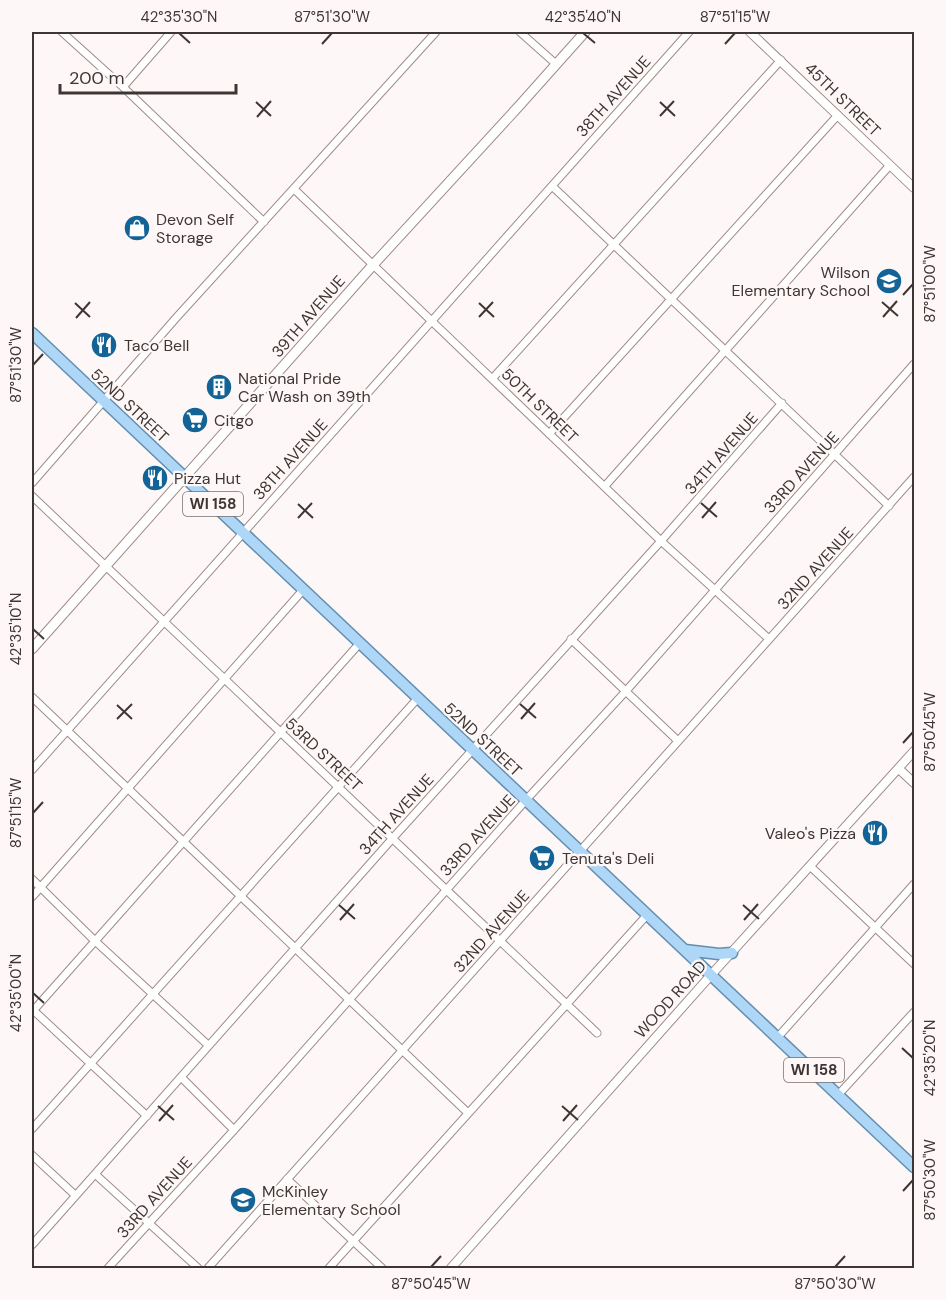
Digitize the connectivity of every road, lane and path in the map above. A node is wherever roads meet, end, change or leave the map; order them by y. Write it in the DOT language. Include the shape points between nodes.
graph roads {
  1 [pos="65,32"];
  2 [pos="171,32"];
  3 [pos="436,32"];
  4 [pos="520,32"];
  5 [pos="585,32"];
  6 [pos="689,32"];
  7 [pos="750,32"];
  8 [pos="781,60"];
  9 [pos="556,64"];
  10 [pos="123,87"];
  11 [pos="838,115"];
  12 [pos="890,165"];
  13 [pos="552,186"];
  14 [pos="915,188"];
  15 [pos="294,189"];
  16 [pos="264,222"];
  17 [pos="614,245"];
  18 [pos="373,265"];
  19 [pos="672,298"];
  20 [pos="431,321"];
  21 [pos="32,333"];
  22 [pos="726,350"];
  23 [pos="915,364"];
  24 [pos="492,380"];
  25 [pos="103,401"];
  26 [pos="783,403"];
  27 [pos="549,434"];
  28 [pos="835,455"];
  29 [pos="915,477"];
  30 [pos="186,478"];
  31 [pos="32,483"];
  32 [pos="605,486"];
  33 [pos="32,496"];
  34 [pos="889,506"];
  35 [pos="243,532"];
  36 [pos="661,541"];
  37 [pos="106,566"];
  38 [pos="303,590"];
  39 [pos="715,590"];
  40 [pos="164,621"];
  41 [pos="571,639"];
  42 [pos="769,639"];
  43 [pos="359,644"];
  44 [pos="32,649"];
  45 [pos="224,679"];
  46 [pos="626,691"];
  47 [pos="32,698"];
  48 [pos="418,698"];
  49 [pos="66,730"];
  50 [pos="281,732"];
  51 [pos="678,741"];
  52 [pos="473,750"];
  53 [pos="915,751"];
  54 [pos="899,769"];
  55 [pos="32,770"];
  56 [pos="915,783"];
  57 [pos="338,785"];
  58 [pos="127,789"];
  59 [pos="526,800"];
  60 [pos="392,839"];
  61 [pos="184,842"];
  62 [pos="580,851"];
  63 [pos="810,867"];
  64 [pos="32,879"];
  65 [pos="915,884"];
  66 [pos="40,887"];
  67 [pos="447,890"];
  68 [pos="240,895"];
  69 [pos="32,897"];
  70 [pos="647,915"];
  71 [pos="876,928"];
  72 [pos="94,940"];
  73 [pos="501,941"];
  74 [pos="296,948"];
  75 [pos="685,950"];
  76 [pos="732,953"];
  77 [pos="915,964"];
  78 [pos="711,975"];
  79 [pos="152,994"];
  80 [pos="349,999"];
  81 [pos="567,1004"];
  82 [pos="32,1011"];
  83 [pos="915,1012"];
  84 [pos="597,1033"];
  85 [pos="778,1037"];
  86 [pos="208,1045"];
  87 [pos="403,1050"];
  88 [pos="90,1063"];
  89 [pos="181,1077"];
  90 [pos="839,1094"];
  91 [pos="468,1113"];
  92 [pos="147,1116"];
  93 [pos="32,1129"];
  94 [pos="234,1130"];
  95 [pos="32,1155"];
  96 [pos="915,1167"];
  97 [pos="95,1174"];
  98 [pos="287,1179"];
  99 [pos="75,1195"];
  100 [pos="149,1223"];
  101 [pos="354,1241"];
  102 [pos="32,1245"];
  103 [pos="108,1269"];
  104 [pos="198,1269"];
  105 [pos="208,1269"];
  106 [pos="329,1269"];
  107 [pos="382,1269"];
  108 [pos="451,1269"];
  1 -- 10 [label="street"];
  2 -- 10 [label="street"];
  3 -- 15 [label="street"];
  4 -- 9 [label="street"];
  5 -- 9 [label="main road, 39TH AVENUE"];
  6 -- 13 [label="street, 38TH AVENUE"];
  7 -- 8 [label="street, 45TH STREET"];
  8 -- 11 [label="street, 45TH STREET"];
  8 -- 17 [label="street"];
  9 -- 18 [label="main road, 39TH AVENUE"];
  10 -- 16 [label="street"];
  11 -- 12 [label="street, 45TH STREET"];
  11 -- 19 [label="street"];
  12 -- 14 [label="street, 45TH STREET"];
  12 -- 22 [label="street"];
  13 -- 17 [label="street"];
  13 -- 20 [label="street, 38TH AVENUE"];
  15 -- 16 [label="street"];
  15 -- 18 [label="street, 50TH STREET"];
  16 -- 25 [label="street"];
  17 -- 19 [label="street"];
  17 -- 24 [label="street"];
  18 -- 20 [label="street, 50TH STREET"];
  18 -- 30 [label="main road, 39TH AVENUE"];
  19 -- 22 [label="street"];
  19 -- 27 [label="street"];
  20 -- 24 [label="street, 50TH STREET"];
  20 -- 35 [label="street, 38TH AVENUE"];
  21 -- 25 [label="main road, 52ND STREET / WI 158"];
  22 -- 26 [label="street"];
  22 -- 32 [label="street"];
  23 -- 28 [label="street, 33RD AVENUE"];
  24 -- 27 [label="street, 50TH STREET"];
  25 -- 30 [label="main road, 52ND STREET / WI 158"];
  25 -- 31 [label="street"];
  26 -- 28 [label="street"];
  26 -- 36 [label="street, 34TH AVENUE"];
  27 -- 32 [label="street, 50TH STREET"];
  28 -- 34 [label="street"];
  28 -- 39 [label="street, 33RD AVENUE"];
  29 -- 34 [label="street, 32ND AVENUE"];
  30 -- 35 [label="main road, 52ND STREET / WI 158"];
  30 -- 37 [label="main road, 39TH AVENUE"];
  32 -- 36 [label="street, 50TH STREET"];
  33 -- 37 [label="street, 53RD STREET"];
  34 -- 42 [label="street, 32ND AVENUE"];
  35 -- 38 [label="main road, 52ND STREET / WI 158"];
  35 -- 40 [label="street, 38TH AVENUE"];
  36 -- 39 [label="street, 50TH STREET"];
  36 -- 41 [label="street, 34TH AVENUE"];
  37 -- 40 [label="street, 53RD STREET"];
  37 -- 44 [label="main road, 39TH AVENUE"];
  38 -- 43 [label="main road, 52ND STREET / WI 158"];
  38 -- 45 [label="street"];
  39 -- 42 [label="street, 50TH STREET"];
  39 -- 46 [label="street, 33RD AVENUE"];
  40 -- 45 [label="street, 53RD STREET"];
  40 -- 49 [label="street, 38TH AVENUE"];
  41 -- 46 [label="street"];
  41 -- 52 [label="street, 34TH AVENUE"];
  42 -- 51 [label="street, 32ND AVENUE"];
  43 -- 48 [label="main road, 52ND STREET / WI 158"];
  43 -- 50 [label="street"];
  45 -- 50 [label="street, 53RD STREET"];
  45 -- 58 [label="street"];
  46 -- 51 [label="street"];
  46 -- 59 [label="street, 33RD AVENUE"];
  47 -- 49 [label="street"];
  48 -- 52 [label="main road, 52ND STREET / WI 158"];
  48 -- 57 [label="street"];
  49 -- 55 [label="street, 38TH AVENUE"];
  49 -- 58 [label="street"];
  50 -- 57 [label="street, 53RD STREET"];
  50 -- 61 [label="street"];
  51 -- 62 [label="street, 32ND AVENUE"];
  52 -- 59 [label="main road, 52ND STREET / WI 158"];
  52 -- 60 [label="street, 34TH AVENUE"];
  53 -- 54 [label="street, WOOD ROAD"];
  54 -- 56 [label="street"];
  54 -- 63 [label="street, WOOD ROAD"];
  57 -- 60 [label="street, 53RD STREET"];
  57 -- 68 [label="street"];
  58 -- 61 [label="street"];
  58 -- 66 [label="street"];
  59 -- 62 [label="main road, 52ND STREET / WI 158"];
  59 -- 67 [label="street, 33RD AVENUE"];
  60 -- 67 [label="street, 53RD STREET"];
  60 -- 74 [label="street, 34TH AVENUE"];
  61 -- 68 [label="street"];
  61 -- 72 [label="street"];
  62 -- 70 [label="main road, 52ND STREET / WI 158"];
  62 -- 73 [label="street, 32ND AVENUE"];
  63 -- 71 [label="street"];
  63 -- 76 [label="street, WOOD ROAD"];
  64 -- 66 [label="street"];
  65 -- 71 [label="street"];
  66 -- 69 [label="street"];
  66 -- 72 [label="street"];
  67 -- 73 [label="street, 53RD STREET"];
  67 -- 80 [label="street, 33RD AVENUE"];
  68 -- 74 [label="street"];
  68 -- 79 [label="street"];
  70 -- 75 [label="main road, 52ND STREET / WI 158"];
  70 -- 81 [label="street"];
  71 -- 77 [label="street"];
  71 -- 85 [label="street"];
  72 -- 79 [label="street"];
  72 -- 82 [label="street"];
  73 -- 81 [label="street, 53RD STREET"];
  73 -- 87 [label="street, 32ND AVENUE"];
  74 -- 80 [label="street"];
  74 -- 86 [label="street, 34TH AVENUE"];
  75 -- 76 [label="main road"];
  75 -- 78 [label="main road, 52ND STREET / WI 158"];
  76 -- 78 [label="street, WOOD ROAD"];
  78 -- 85 [label="main road, 52ND STREET / WI 158"];
  78 -- 108 [label="street, WOOD ROAD"];
  79 -- 86 [label="street"];
  79 -- 88 [label="street"];
  80 -- 87 [label="street"];
  80 -- 94 [label="street, 33RD AVENUE"];
  81 -- 84 [label="street, 53RD STREET"];
  81 -- 91 [label="street"];
  82 -- 88 [label="street"];
  83 -- 90 [label="street"];
  85 -- 90 [label="main road, 52ND STREET / WI 158"];
  86 -- 89 [label="street, 34TH AVENUE"];
  87 -- 91 [label="street"];
  87 -- 98 [label="street, 32ND AVENUE"];
  88 -- 92 [label="street"];
  88 -- 93 [label="street"];
  89 -- 92 [label="street, 34TH AVENUE"];
  89 -- 94 [label="street"];
  90 -- 96 [label="main road, 52ND STREET / WI 158"];
  91 -- 101 [label="street"];
  92 -- 97 [label="street, 34TH AVENUE"];
  94 -- 100 [label="street, 33RD AVENUE"];
  95 -- 99 [label="street"];
  97 -- 99 [label="street, 34TH AVENUE"];
  97 -- 100 [label="street"];
  98 -- 101 [label="street"];
  98 -- 105 [label="street, 32ND AVENUE"];
  99 -- 102 [label="street, 34TH AVENUE"];
  100 -- 103 [label="street, 33RD AVENUE"];
  100 -- 104 [label="street"];
  101 -- 106 [label="street"];
  101 -- 107 [label="street"];
}
